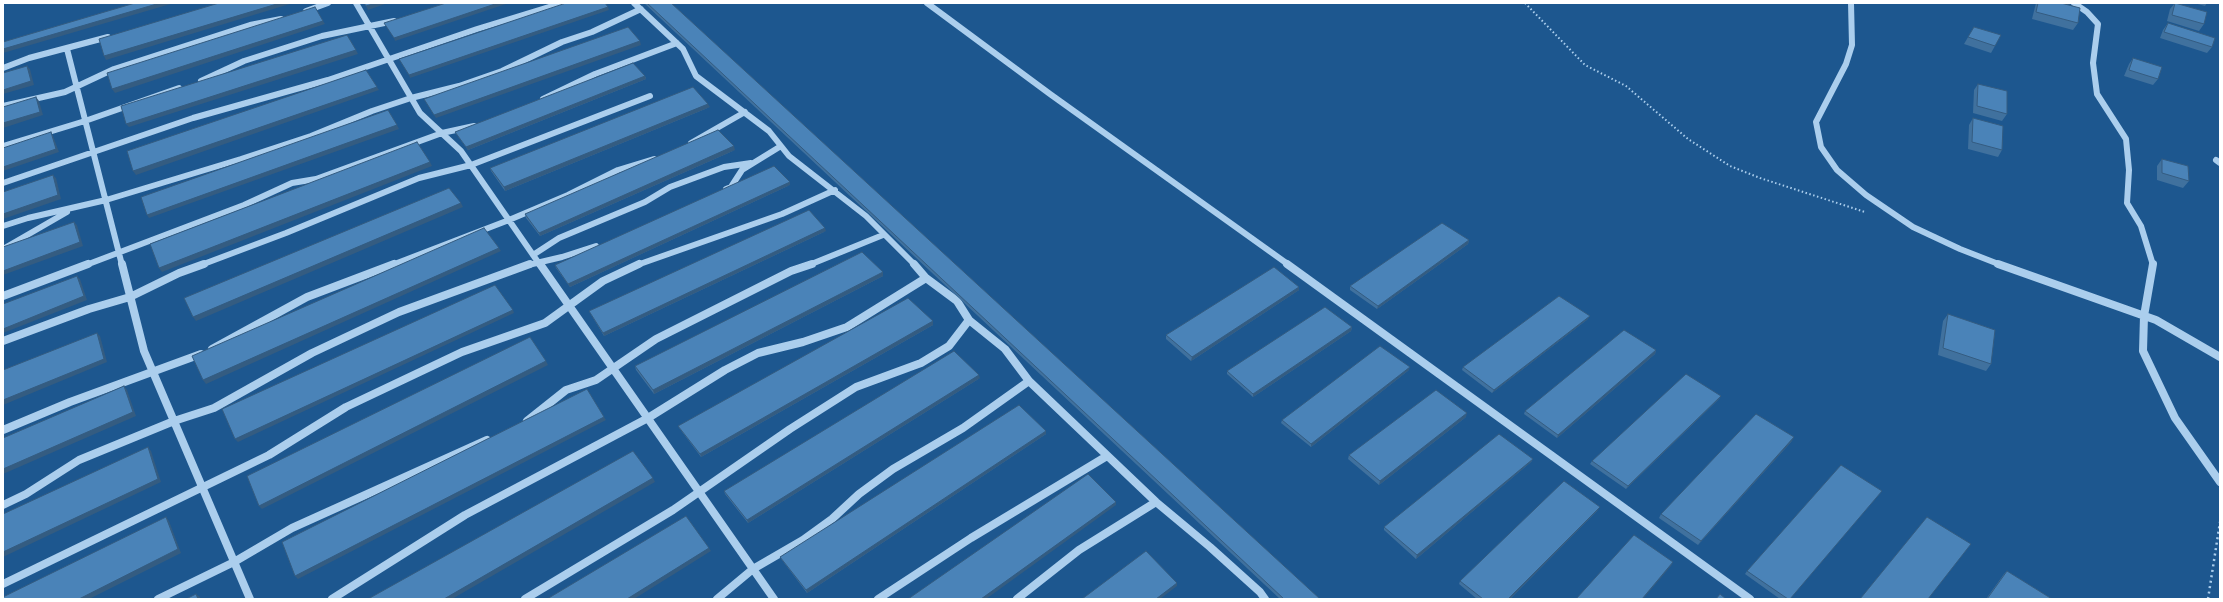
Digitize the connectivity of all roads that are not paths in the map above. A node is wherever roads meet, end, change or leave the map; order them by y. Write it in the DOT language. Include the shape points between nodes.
graph roads {
  1 [pos="328,3"];
  2 [pos="356,3"];
  3 [pos="562,3"];
  4 [pos="634,3"];
  5 [pos="927,3"];
  6 [pos="1851,3"];
  7 [pos="2074,3"];
  8 [pos="641,9"];
  9 [pos="297,14"];
  10 [pos="290,16"];
  11 [pos="403,19"];
  12 [pos="370,26"];
  13 [pos="112,36"];
  14 [pos="677,43"];
  15 [pos="67,49"];
  16 [pos="388,58"];
  17 [pos="3,68"];
  18 [pos="194,84"];
  19 [pos="77,86"];
  20 [pos="188,86"];
  21 [pos="650,96"];
  22 [pos="411,98"];
  23 [pos="533,104"];
  24 [pos="3,106"];
  25 [pos="746,112"];
  26 [pos="86,121"];
  27 [pos="481,124"];
  28 [pos="442,133"];
  29 [pos="3,146"];
  30 [pos="684,146"];
  31 [pos="782,146"];
  32 [pos="94,152"];
  33 [pos="664,155"];
  34 [pos="756,162"];
  35 [pos="471,165"];
  36 [pos="3,183"];
  37 [pos="835,190"];
  38 [pos="717,193"];
  39 [pos="106,200"];
  40 [pos="72,208"];
  41 [pos="509,220"];
  42 [pos="3,226"];
  43 [pos="883,235"];
  44 [pos="606,243"];
  45 [pos="3,249"];
  46 [pos="119,253"];
  47 [pos="536,258"];
  48 [pos="926,278"];
  49 [pos="3,296"];
  50 [pos="130,297"];
  51 [pos="569,306"];
  52 [pos="2144,316"];
  53 [pos="969,320"];
  54 [pos="3,341"];
  55 [pos="2220,357"];
  56 [pos="613,369"];
  57 [pos="153,372"];
  58 [pos="1029,381"];
  59 [pos="648,418"];
  60 [pos="174,421"];
  61 [pos="522,425"];
  62 [pos="3,430"];
  63 [pos="494,437"];
  64 [pos="1107,456"];
  65 [pos="2220,482"];
  66 [pos="202,487"];
  67 [pos="699,491"];
  68 [pos="1156,502"];
  69 [pos="3,505"];
  70 [pos="234,562"];
  71 [pos="753,569"];
  72 [pos="3,584"];
  73 [pos="158,599"];
  74 [pos="250,599"];
  75 [pos="332,599"];
  76 [pos="525,599"];
  77 [pos="717,599"];
  78 [pos="774,599"];
  79 [pos="878,599"];
  80 [pos="1017,599"];
  81 [pos="1265,599"];
  82 [pos="1750,599"];
  1 -- 9 [label="lane"];
  2 -- 12 [label="lane"];
  3 -- 16 [label="lane"];
  4 -- 8 [label="lane"];
  5 -- 82 [label="lane"];
  6 -- 52 [label="lane" via="1852,45 1846,64 1816,122 1821,147 1837,170 1866,195 1913,227 1960,249"];
  7 -- 52 [label="lane" via="2098,24 2093,63 2097,94 2126,139 2129,170 2127,203 2141,226 2153,264"];
  8 -- 14 [label="lane"];
  8 -- 22 [label="lane" via="592,32 562,42 502,71 459,86"];
  10 -- 19 [label="lane" via="120,67"];
  11 -- 12 [label="lane"];
  12 -- 16 [label="lane"];
  12 -- 18 [label="lane" via="322,36 244,61"];
  13 -- 15 [label="lane"];
  14 -- 23 [label="lane" via="595,74"];
  14 -- 25 [label="lane" via="683,49 696,76"];
  15 -- 17 [label="lane" via="29,58"];
  15 -- 19 [label="lane"];
  16 -- 22 [label="lane"];
  16 -- 32 [label="lane" via="328,80 193,118"];
  19 -- 24 [label="lane" via="65,92"];
  19 -- 26 [label="lane"];
  20 -- 26 [label="lane"];
  21 -- 35 [label="lane"];
  22 -- 28 [label="lane" via="420,113"];
  22 -- 39 [label="lane" via="311,136"];
  25 -- 30 [label="lane"];
  25 -- 31 [label="lane"];
  26 -- 29 [label="lane"];
  26 -- 32 [label="lane"];
  27 -- 28 [label="lane"];
  28 -- 35 [label="lane"];
  28 -- 46 [label="lane" via="316,179 292,183 244,205"];
  31 -- 34 [label="lane"];
  31 -- 37 [label="lane" via="789,156"];
  32 -- 36 [label="lane"];
  32 -- 39 [label="lane"];
  33 -- 41 [label="lane" via="618,170"];
  34 -- 38 [label="lane" via="742,170 731,187"];
  34 -- 47 [label="lane" via="724,167 670,187 645,202 559,238"];
  35 -- 41 [label="lane"];
  35 -- 50 [label="lane" via="419,178 286,233 179,273"];
  37 -- 43 [label="lane" via="866,216"];
  37 -- 51 [label="lane" via="782,214 647,260 604,281"];
  39 -- 40 [label="lane"];
  39 -- 46 [label="lane"];
  40 -- 42 [label="lane"];
  40 -- 45 [label="lane"];
  41 -- 47 [label="lane"];
  41 -- 57 [label="lane" via="307,297 204,353"];
  43 -- 48 [label="lane" via="905,252"];
  43 -- 56 [label="lane" via="791,271 719,306 656,339"];
  44 -- 47 [label="lane" via="562,257"];
  46 -- 49 [label="lane"];
  46 -- 50 [label="lane"];
  47 -- 51 [label="lane"];
  47 -- 60 [label="lane" via="399,312 312,353 214,408"];
  48 -- 53 [label="lane" via="956,301"];
  48 -- 59 [label="lane" via="847,327 803,342 758,353 724,370"];
  50 -- 54 [label="lane" via="89,309"];
  50 -- 57 [label="lane" via="144,351"];
  51 -- 56 [label="lane"];
  51 -- 66 [label="lane" via="545,323 462,352 346,407 269,455"];
  52 -- 55 [label="lane" via="2156,320"];
  52 -- 65 [label="lane" via="2143,351 2175,418"];
  53 -- 58 [label="lane" via="1005,349"];
  53 -- 67 [label="lane" via="949,346 921,363 856,387"];
  56 -- 59 [label="lane"];
  56 -- 61 [label="lane" via="596,380 566,390"];
  57 -- 60 [label="lane"];
  57 -- 62 [label="lane"];
  58 -- 64 [label="lane"];
  58 -- 71 [label="lane" via="963,428 893,469 803,540"];
  59 -- 67 [label="lane"];
  59 -- 75 [label="lane" via="465,515"];
  60 -- 66 [label="lane"];
  60 -- 69 [label="lane" via="79,460 26,494"];
  63 -- 70 [label="lane" via="292,528"];
  64 -- 68 [label="lane"];
  64 -- 79 [label="lane" via="971,538"];
  66 -- 70 [label="lane"];
  66 -- 72 [label="lane"];
  67 -- 71 [label="lane"];
  67 -- 76 [label="lane" via="673,510"];
  68 -- 80 [label="lane" via="1078,550"];
  68 -- 81 [label="lane" via="1210,547"];
  70 -- 73 [label="lane"];
  70 -- 74 [label="lane"];
  71 -- 77 [label="lane"];
  71 -- 78 [label="lane"];
}
